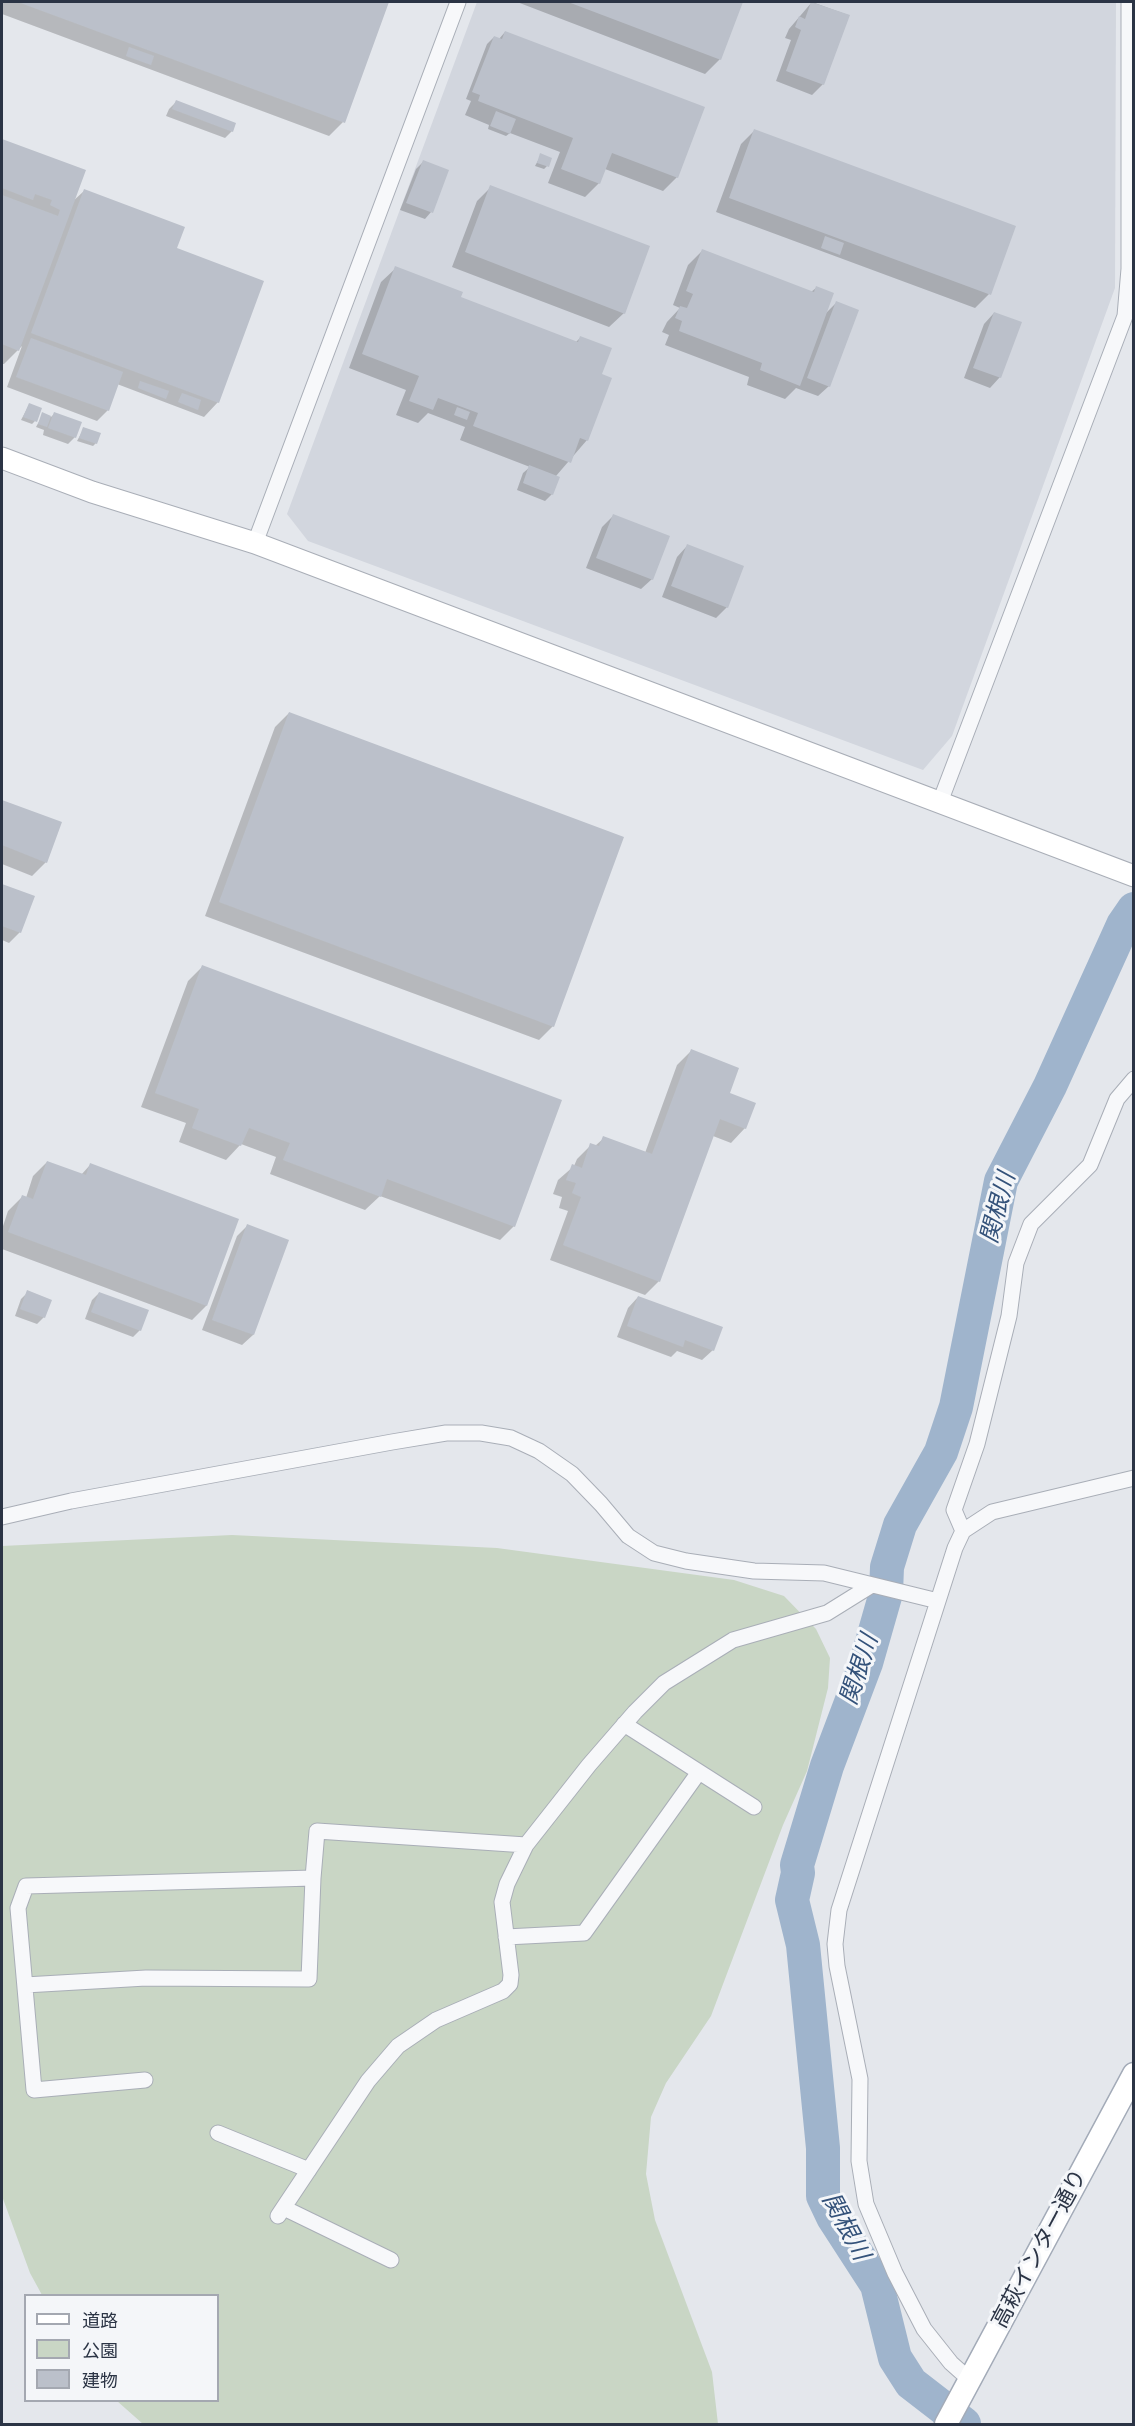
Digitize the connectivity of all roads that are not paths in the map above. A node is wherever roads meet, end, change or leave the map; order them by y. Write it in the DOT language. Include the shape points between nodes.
graph roads {
  1 [pos="458,2"];
  2 [pos="1128,2"];
  3 [pos="2,458"];
  4 [pos="255,543"];
  5 [pos="940,801"];
  6 [pos="1127,874"];
  7 [pos="1134,1079"];
  8 [pos="1134,1478"];
  9 [pos="2,1517"];
  10 [pos="963,1531"];
  11 [pos="873,1585"];
  12 [pos="938,1601"];
  13 [pos="624,1724"];
  14 [pos="699,1772"];
  15 [pos="753,1807"];
  16 [pos="526,1845"];
  17 [pos="313,1878"];
  18 [pos="506,1937"];
  19 [pos="25,1985"];
  20 [pos="1133,2076"];
  21 [pos="145,2080"];
  22 [pos="218,2133"];
  23 [pos="309,2170"];
  24 [pos="391,2260"];
  25 [pos="970,2380"];
  26 [pos="946,2424"];
  1 -- 4 [label="street"];
  2 -- 5 [label="street" via="1129,269 1125,316"];
  3 -- 4 [label="street" via="92,492"];
  4 -- 5 [label="street"];
  5 -- 6 [label="street"];
  7 -- 10 [label="street" via="1117,1099 1090,1165 1030,1224 1016,1263 1009,1316 977,1444 954,1510"];
  8 -- 10 [label="street" via="992,1512"];
  9 -- 11 [label="street" via="392,1442 446,1433 481,1433 511,1438 572,1474 628,1536 654,1553 754,1571 824,1573"];
  10 -- 12 [label="street"];
  11 -- 12 [label="street"];
  11 -- 13 [label="street" via="826,1613 733,1640 664,1683"];
  12 -- 25 [label="street" via="839,1910 835,1944 860,2079 860,2161 866,2204 924,2329"];
  13 -- 14 [label="street"];
  13 -- 16 [label="street"];
  14 -- 15 [label="street"];
  14 -- 18 [label="street" via="584,1933"];
  16 -- 17 [label="street" via="317,1831"];
  16 -- 18 [label="street" via="501,1902"];
  17 -- 19 [label="street" via="309,1979 146,1978"];
  17 -- 19 [label="street" via="26,1886 18,1908"];
  18 -- 23 [label="street" via="510,1984 503,1991 436,2020 398,2046 368,2081"];
  19 -- 21 [label="street" via="34,2090"];
  20 -- 25 [label="main road, 高萩インター通り"];
  22 -- 23 [label="street"];
  23 -- 24 [label="street" via="281,2212"];
  25 -- 26 [label="main road, 高萩インター通り"];
}
